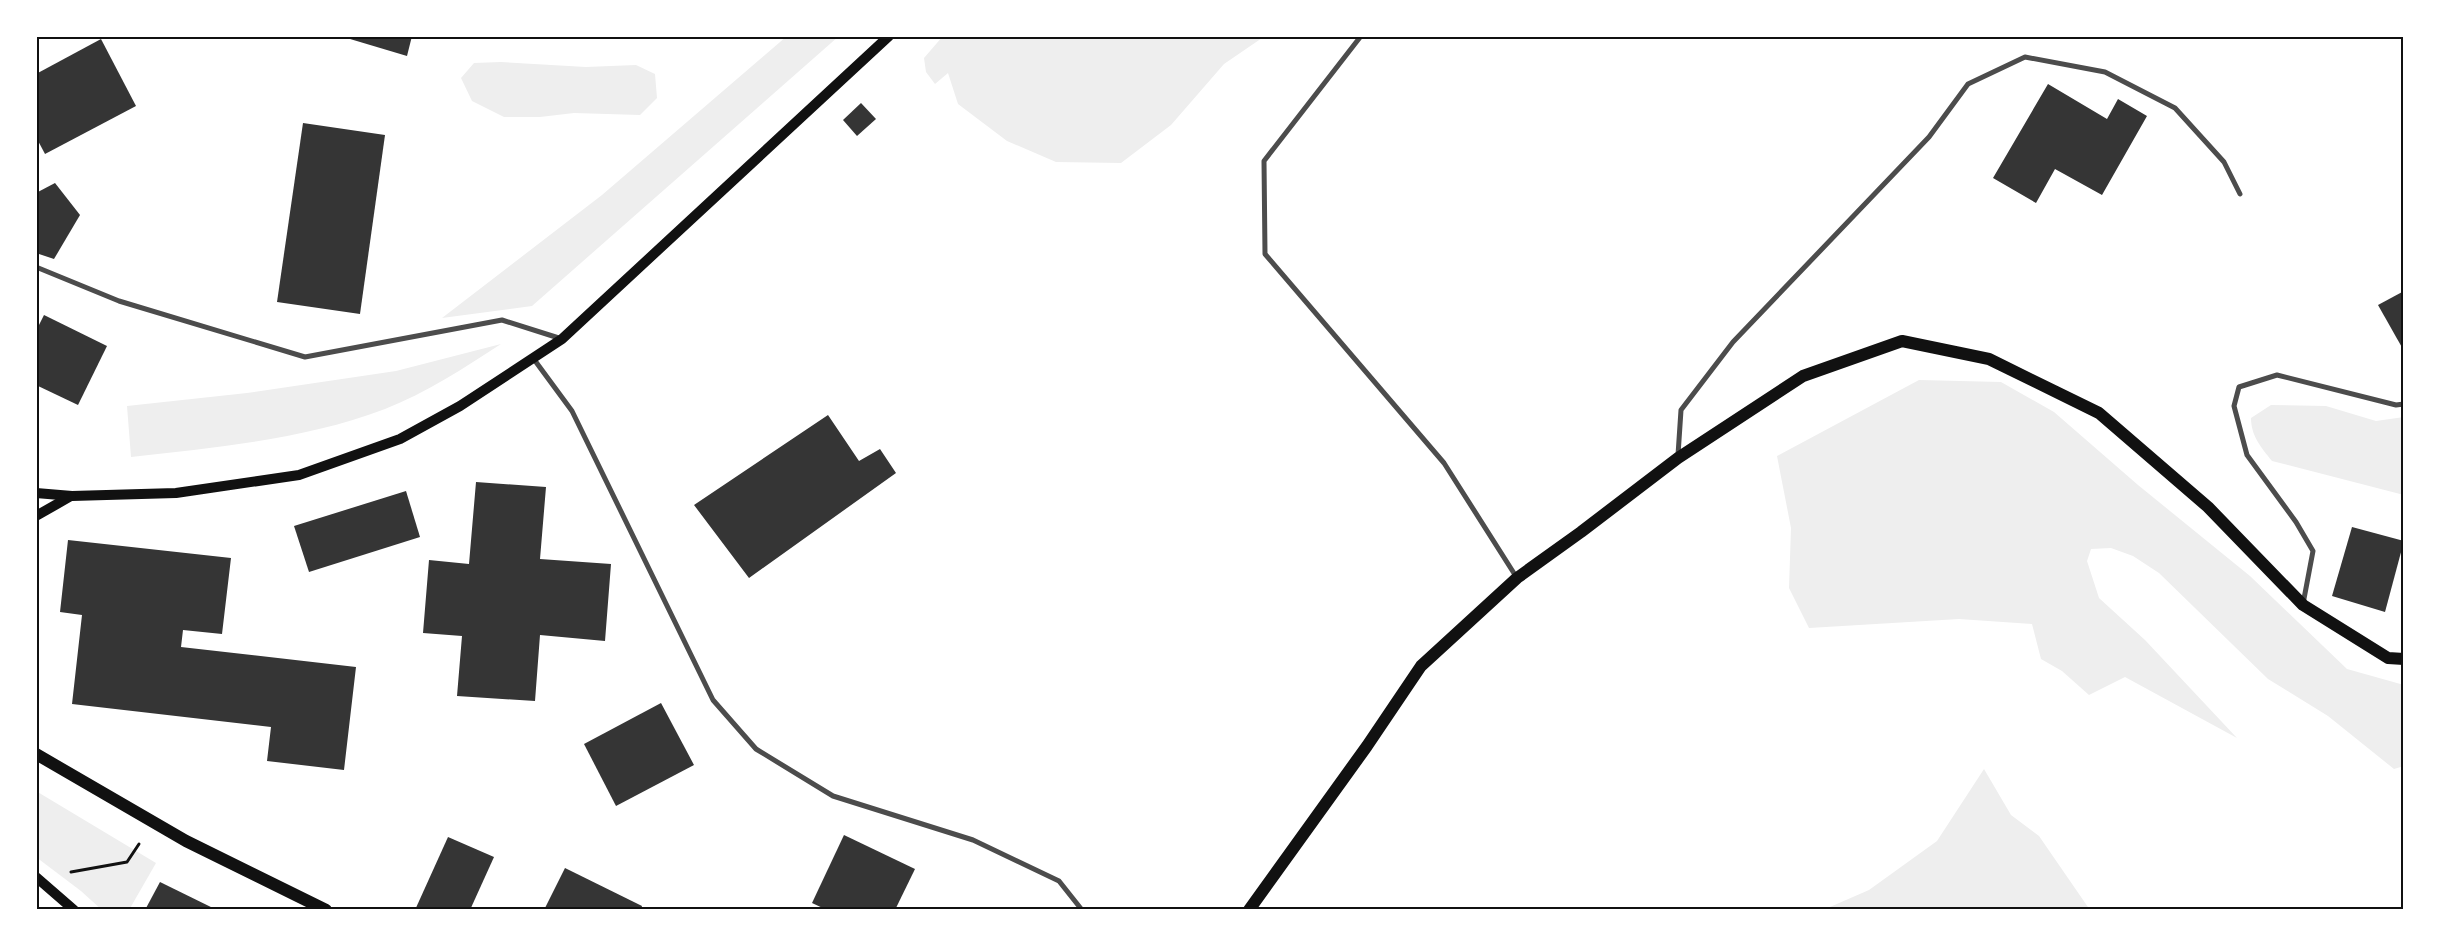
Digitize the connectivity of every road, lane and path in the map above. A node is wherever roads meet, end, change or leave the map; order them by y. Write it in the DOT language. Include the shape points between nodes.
graph roads {
  1 [pos="889,36"];
  2 [pos="1361,36"];
  3 [pos="2240,194"];
  4 [pos="36,267"];
  5 [pos="562,340"];
  6 [pos="533,358"];
  7 [pos="2404,404"];
  8 [pos="1678,458"];
  9 [pos="36,493"];
  10 [pos="72,496"];
  11 [pos="36,516"];
  12 [pos="1517,578"];
  13 [pos="2303,605"];
  14 [pos="2404,659"];
  15 [pos="36,754"];
  16 [pos="154,822"];
  17 [pos="37,878"];
  18 [pos="74,910"];
  19 [pos="326,910"];
  20 [pos="1082,910"];
  21 [pos="1249,910"];
  1 -- 5 [label="main road"];
  2 -- 12 [label="street" via="1264,161 1265,254 1444,463"];
  3 -- 8 [label="street" via="2224,162 2175,108 2105,72 2025,58 1968,84 1929,137 1733,342 1682,410"];
  4 -- 5 [label="street" via="119,301 305,357 502,320"];
  5 -- 6 [label="main road"];
  6 -- 10 [label="main road" via="460,406 400,439 298,475 176,493"];
  6 -- 20 [label="street" via="572,411 713,700 756,749 834,796 973,840 1059,881"];
  7 -- 13 [label="street" via="2396,405 2277,375 2240,387 2234,406 2247,455 2313,551"];
  8 -- 12 [label="main road"];
  8 -- 13 [label="main road" via="1803,376 1902,341 1989,359 2099,413 2208,507"];
  9 -- 10 [label="main road"];
  10 -- 11 [label="main road"];
  12 -- 21 [label="main road" via="1421,666"];
  13 -- 14 [label="main road" via="2388,658"];
  15 -- 16 [label="main road"];
  16 -- 17 [label="path" via="127,862"];
  16 -- 19 [label="main road"];
  17 -- 18 [label="main road"];
}
